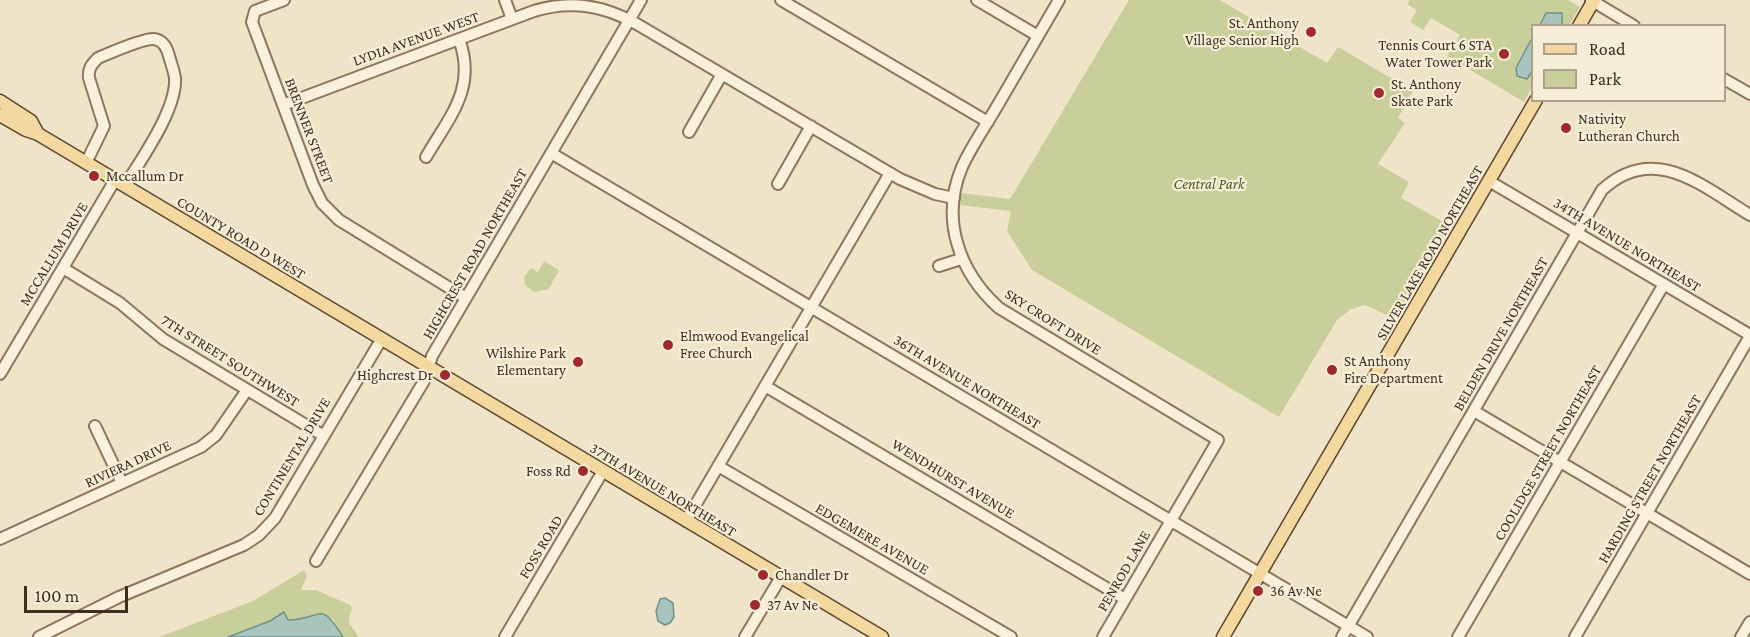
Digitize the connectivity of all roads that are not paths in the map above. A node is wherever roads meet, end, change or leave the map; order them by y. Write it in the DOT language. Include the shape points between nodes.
graph roads {
  1 [pos="284,0"];
  2 [pos="505,0"];
  3 [pos="641,0"];
  4 [pos="781,0"];
  5 [pos="977,0"];
  6 [pos="1059,0"];
  7 [pos="1593,0"];
  8 [pos="629,19"];
  9 [pos="512,20"];
  10 [pos="1580,24"];
  11 [pos="1631,24"];
  12 [pos="1038,36"];
  13 [pos="459,39"];
  14 [pos="722,74"];
  15 [pos="1726,80"];
  16 [pos="1750,94"];
  17 [pos="0,101"];
  18 [pos="1535,102"];
  19 [pos="283,105"];
  20 [pos="0,115"];
  21 [pos="988,122"];
  22 [pos="811,126"];
  23 [pos="689,132"];
  24 [pos="38,134"];
  25 [pos="551,153"];
  26 [pos="426,157"];
  27 [pos="86,163"];
  28 [pos="890,173"];
  29 [pos="1489,181"];
  30 [pos="120,183"];
  31 [pos="778,184"];
  32 [pos="954,198"];
  33 [pos="1750,215"];
  34 [pos="1576,232"];
  35 [pos="961,259"];
  36 [pos="939,266"];
  37 [pos="63,268"];
  38 [pos="1664,284"];
  39 [pos="466,298"];
  40 [pos="812,307"];
  41 [pos="1750,336"];
  42 [pos="381,340"];
  43 [pos="428,368"];
  44 [pos="0,374"];
  45 [pos="765,386"];
  46 [pos="247,390"];
  47 [pos="1474,411"];
  48 [pos="95,426"];
  49 [pos="324,436"];
  50 [pos="1560,462"];
  51 [pos="718,466"];
  52 [pos="603,471"];
  53 [pos="122,483"];
  54 [pos="1647,514"];
  55 [pos="686,521"];
  56 [pos="1171,521"];
  57 [pos="0,539"];
  58 [pos="316,561"];
  59 [pos="1260,574"];
  60 [pos="1750,574"];
  61 [pos="781,577"];
  62 [pos="1125,599"];
  63 [pos="1750,622"];
  64 [pos="1348,626"];
  65 [pos="39,637"];
  66 [pos="505,637"];
  67 [pos="745,637"];
  68 [pos="882,637"];
  69 [pos="1011,637"];
  70 [pos="1103,637"];
  71 [pos="1223,637"];
  72 [pos="1342,637"];
  73 [pos="1367,637"];
  74 [pos="1458,637"];
  75 [pos="1575,637"];
  76 [pos="1741,637"];
  1 -- 19 [label="street, BRENNER STREET" via="252,14"];
  2 -- 9 [label="street"];
  3 -- 8 [label="street, HIGHCREST ROAD NORTHEAST"];
  4 -- 21 [label="street"];
  5 -- 12 [label="street"];
  6 -- 12 [label="street, SKY CROFT DRIVE"];
  7 -- 10 [label="main road"];
  7 -- 11 [label="street"];
  8 -- 9 [label="street, LYDIA AVENUE WEST" via="602,8 575,4 548,7"];
  8 -- 14 [label="street, LYDIA AVENUE WEST"];
  8 -- 25 [label="street, HIGHCREST ROAD NORTHEAST"];
  9 -- 13 [label="street, LYDIA AVENUE WEST"];
  12 -- 21 [label="street, SKY CROFT DRIVE"];
  13 -- 19 [label="street, LYDIA AVENUE WEST"];
  13 -- 26 [label="street" via="466,66 464,89"];
  14 -- 22 [label="street, LYDIA AVENUE WEST"];
  14 -- 23 [label="street"];
  15 -- 16 [label="street"];
  17 -- 24 [label="main road, COUNTY ROAD D WEST" via="32,122"];
  18 -- 29 [label="main road, SILVER LAKE ROAD NORTHEAST"];
  19 -- 39 [label="street, BRENNER STREET" via="313,185 330,212"];
  20 -- 24 [label="main road, COUNTY ROAD D WEST"];
  21 -- 32 [label="street, SKY CROFT DRIVE" via="962,168"];
  22 -- 28 [label="street, LYDIA AVENUE WEST"];
  22 -- 31 [label="street"];
  24 -- 27 [label="main road, COUNTY ROAD D WEST"];
  25 -- 39 [label="street, HIGHCREST ROAD NORTHEAST"];
  25 -- 40 [label="street, 36TH AVENUE NORTHEAST"];
  27 -- 30 [label="main road, COUNTY ROAD D WEST"];
  27 -- 30 [label="street, MCCALLUM DRIVE" via="104,126 88,70 98,58 153,39 161,42 175,78 172,98 164,118"];
  28 -- 32 [label="street, LYDIA AVENUE WEST" via="917,188"];
  28 -- 40 [label="street"];
  29 -- 34 [label="street, 34TH AVENUE NORTHEAST"];
  29 -- 59 [label="main road, SILVER LAKE ROAD NORTHEAST"];
  30 -- 37 [label="street, MCCALLUM DRIVE"];
  30 -- 42 [label="main road, COUNTY ROAD D WEST"];
  32 -- 35 [label="street, SKY CROFT DRIVE" via="953,225"];
  33 -- 34 [label="street, BELDEN DRIVE NORTHEAST" via="1688,178 1663,168 1649,168 1612,181"];
  34 -- 38 [label="street, 34TH AVENUE NORTHEAST"];
  34 -- 47 [label="street, BELDEN DRIVE NORTHEAST"];
  35 -- 36 [label="street"];
  35 -- 56 [label="street, SKY CROFT DRIVE" via="972,279 999,308 1218,440"];
  37 -- 44 [label="street, MCCALLUM DRIVE"];
  37 -- 46 [label="street, 7TH STREET SOUTHWEST" via="120,303 158,335"];
  38 -- 41 [label="street, 34TH AVENUE NORTHEAST"];
  38 -- 50 [label="street, COOLIDGE STREET NORTHEAST"];
  39 -- 43 [label="street, HIGHCREST ROAD NORTHEAST"];
  40 -- 45 [label="street"];
  40 -- 56 [label="street, 36TH AVENUE NORTHEAST"];
  41 -- 54 [label="street, HARDING STREET NORTHEAST"];
  42 -- 43 [label="main road, COUNTY ROAD D WEST"];
  42 -- 49 [label="street, CONTINENTAL DRIVE"];
  43 -- 52 [label="main road, 37TH AVENUE NORTHEAST"];
  43 -- 58 [label="street, HIGHCREST ROAD NORTHEAST" via="424,381"];
  45 -- 51 [label="street"];
  45 -- 62 [label="street, WENDHURST AVENUE"];
  46 -- 49 [label="street, 7TH STREET SOUTHWEST"];
  46 -- 53 [label="street, RIVIERA DRIVE" via="208,442"];
  47 -- 50 [label="street"];
  47 -- 64 [label="street, BELDEN DRIVE NORTHEAST"];
  48 -- 53 [label="street"];
  49 -- 65 [label="street, CONTINENTAL DRIVE" via="275,518 259,536 108,602"];
  50 -- 54 [label="street"];
  50 -- 74 [label="street, COOLIDGE STREET NORTHEAST"];
  51 -- 55 [label="street"];
  51 -- 69 [label="street, EDGEMERE AVENUE"];
  52 -- 55 [label="main road, 37TH AVENUE NORTHEAST"];
  52 -- 66 [label="street, FOSS ROAD"];
  53 -- 57 [label="street, RIVIERA DRIVE"];
  54 -- 60 [label="street"];
  54 -- 75 [label="street, HARDING STREET NORTHEAST"];
  55 -- 61 [label="main road, 37TH AVENUE NORTHEAST"];
  56 -- 59 [label="street, 36TH AVENUE NORTHEAST"];
  56 -- 62 [label="street, PENROD LANE"];
  59 -- 64 [label="street, 36TH AVENUE NORTHEAST"];
  59 -- 71 [label="main road, SILVER LAKE ROAD NORTHEAST"];
  61 -- 67 [label="street"];
  61 -- 68 [label="main road, 37TH AVENUE NORTHEAST"];
  62 -- 70 [label="street, PENROD LANE"];
  63 -- 76 [label="street"];
  64 -- 72 [label="street, BELDEN DRIVE NORTHEAST"];
  64 -- 73 [label="street, 36TH AVENUE NORTHEAST"];
}
